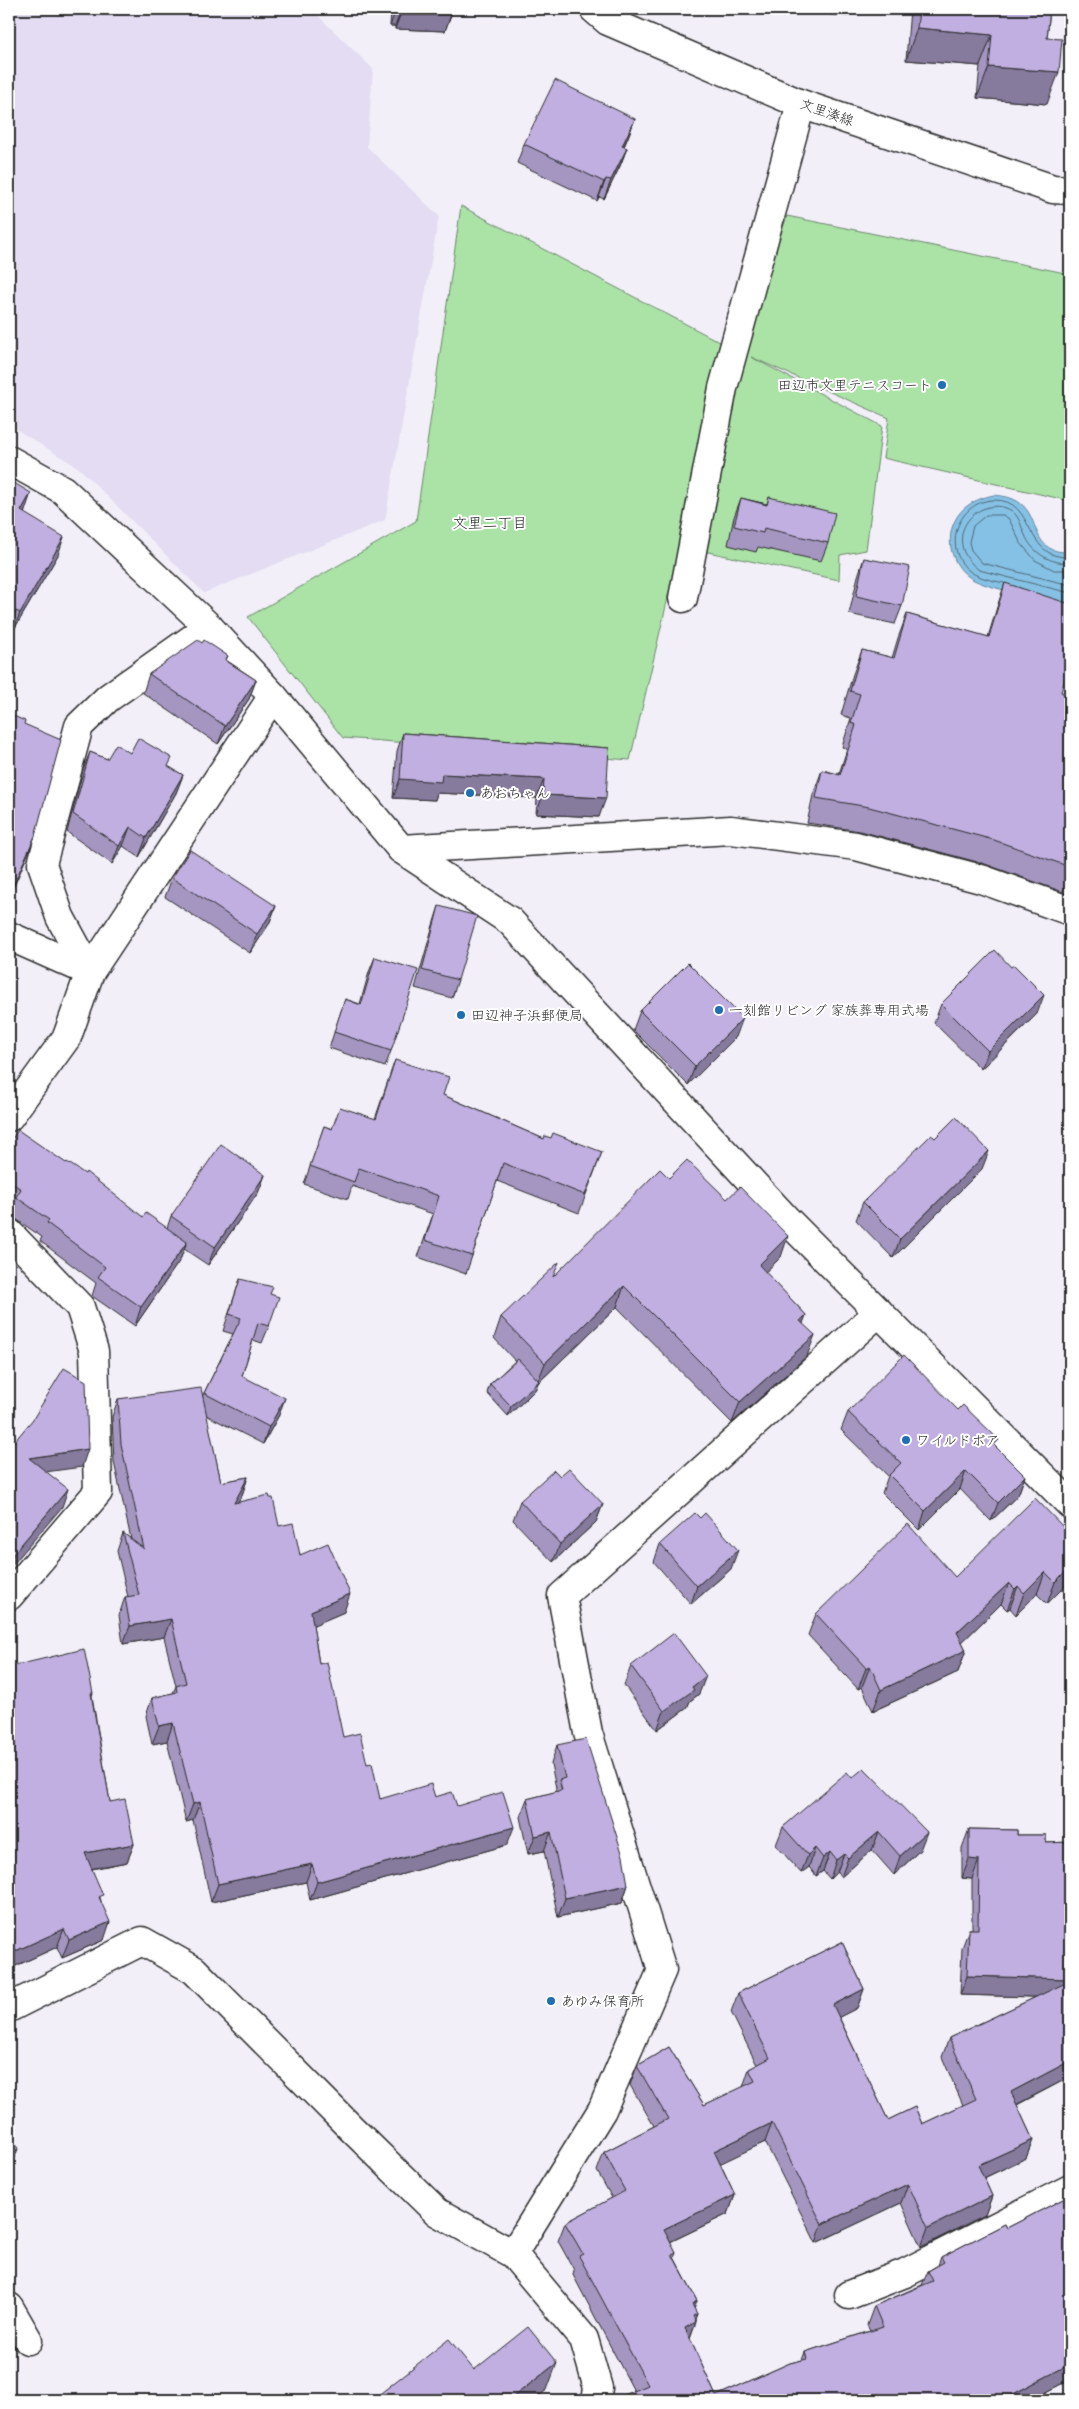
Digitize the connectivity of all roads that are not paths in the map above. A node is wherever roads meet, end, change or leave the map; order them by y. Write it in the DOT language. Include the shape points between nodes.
graph roads {
  1 [pos="594,9"];
  2 [pos="801,104"];
  3 [pos="1070,190"];
  4 [pos="9,460"];
  5 [pos="683,598"];
  6 [pos="209,627"];
  7 [pos="273,696"];
  8 [pos="401,849"];
  9 [pos="1070,911"];
  10 [pos="9,936"];
  11 [pos="90,972"];
  12 [pos="9,1117"];
  13 [pos="9,1233"];
  14 [pos="879,1312"];
  15 [pos="1070,1504"];
  16 [pos="9,1596"];
  17 [pos="9,2008"];
  18 [pos="1070,2189"];
  19 [pos="513,2254"];
  20 [pos="849,2295"];
  21 [pos="9,2307"];
  22 [pos="28,2340"];
  23 [pos="596,2400"];
  1 -- 2 [label="street, 文里湊線" via="608,22"];
  2 -- 3 [label="street, 文里湊線" via="1052,189"];
  2 -- 5 [label="street" via="723,388"];
  4 -- 6 [label="street" via="63,490"];
  6 -- 7 [label="street"];
  6 -- 11 [label="street" via="108,698 79,726 42,864 60,917"];
  7 -- 8 [label="street"];
  7 -- 11 [label="street"];
  8 -- 9 [label="street" via="731,830 856,846 981,879"];
  8 -- 14 [label="street" via="510,921 787,1220"];
  10 -- 11 [label="street"];
  11 -- 12 [label="street" via="67,1037"];
  13 -- 16 [label="street" via="80,1307 94,1351 98,1492"];
  14 -- 15 [label="street"];
  14 -- 19 [label="street" via="562,1596 588,1733 662,1970 602,2110"];
  17 -- 19 [label="street" via="142,1941 194,1970 437,2212"];
  18 -- 20 [label="street" via="905,2273"];
  19 -- 23 [label="street" via="584,2339 598,2388"];
  21 -- 22 [label="street"];
}
